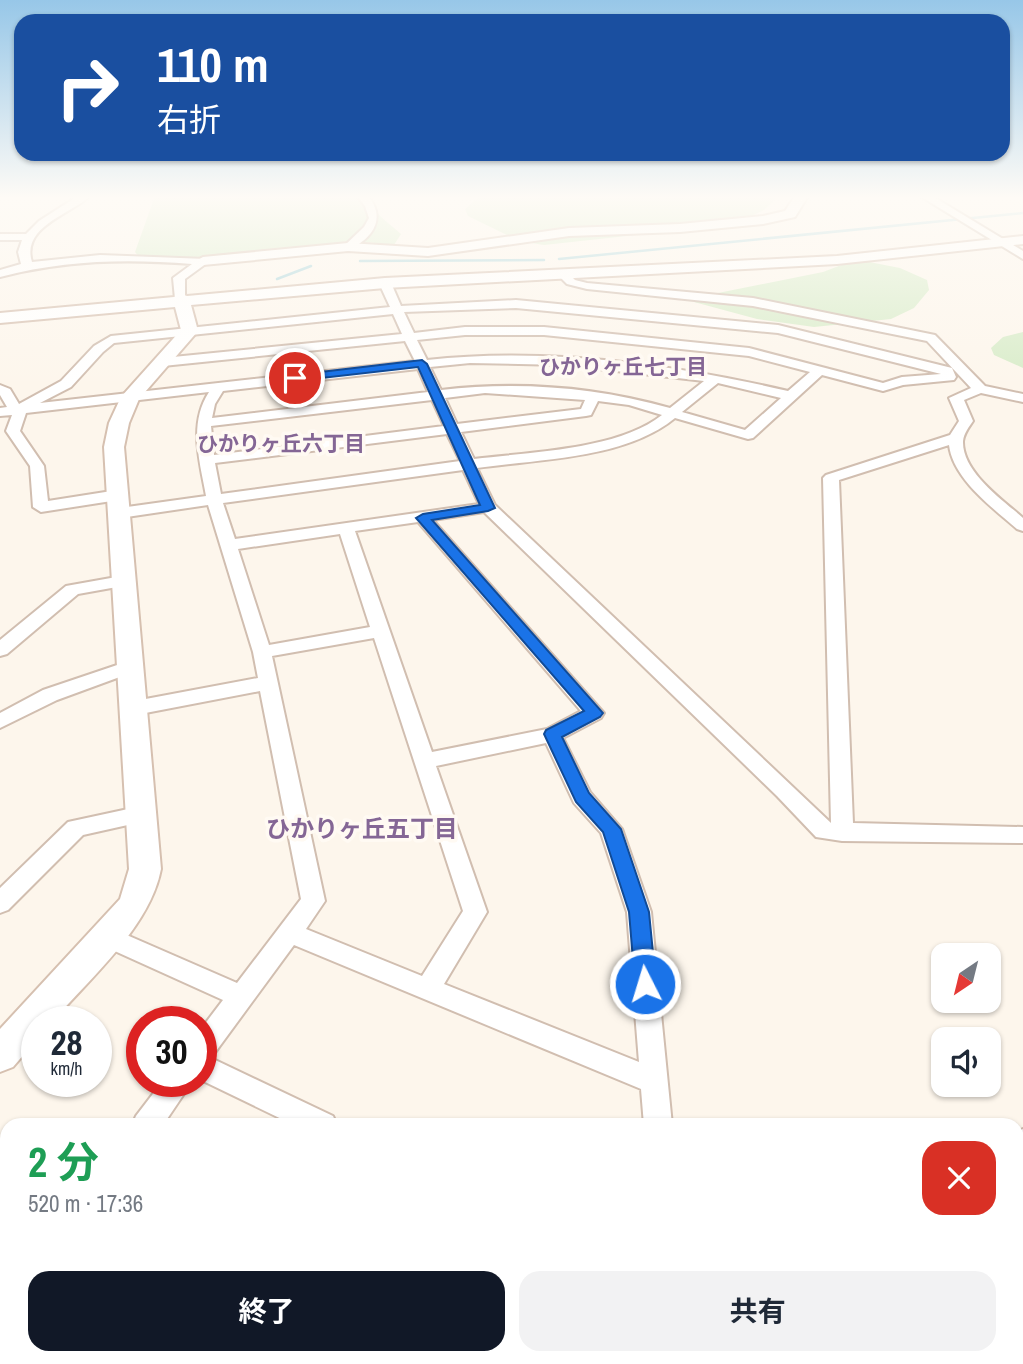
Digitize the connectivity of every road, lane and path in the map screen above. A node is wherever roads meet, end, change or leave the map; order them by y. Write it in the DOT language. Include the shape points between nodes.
graph roads {
  1 [pos="25,260"];
  2 [pos="64,260"];
  3 [pos="113,260"];
  4 [pos="217,260"];
  5 [pos="552,260"];
  6 [pos="840,260"];
  7 [pos="203,261"];
  8 [pos="26,264"];
  9 [pos="0,274"];
  10 [pos="562,274"];
  11 [pos="385,283"];
  12 [pos="181,299"];
  13 [pos="397,310"];
  14 [pos="655,315"];
  15 [pos="0,318"];
  16 [pos="875,325"];
  17 [pos="190,331"];
  18 [pos="409,335"];
  19 [pos="851,346"];
  20 [pos="641,355"];
  21 [pos="163,362"];
  22 [pos="422,364"];
  23 [pos="820,370"];
  24 [pos="715,378"];
  25 [pos="219,387"];
  26 [pos="0,389"];
  27 [pos="980,389"];
  28 [pos="436,395"];
  29 [pos="593,396"];
  30 [pos="791,396"];
  31 [pos="130,397"];
  32 [pos="1023,398"];
  33 [pos="18,410"];
  34 [pos="0,412"];
  35 [pos="672,414"];
  36 [pos="204,423"];
  37 [pos="453,429"];
  38 [pos="956,438"];
  39 [pos="206,460"];
  40 [pos="470,466"];
  41 [pos="214,500"];
  42 [pos="119,504"];
  43 [pos="488,508"];
  44 [pos="423,518"];
  45 [pos="1023,526"];
  46 [pos="346,528"];
  47 [pos="228,545"];
  48 [pos="122,581"];
  49 [pos="380,631"];
  50 [pos="0,650"];
  51 [pos="262,652"];
  52 [pos="129,667"];
  53 [pos="267,683"];
  54 [pos="135,708"];
  55 [pos="0,721"];
  56 [pos="552,734"];
  57 [pos="424,761"];
  58 [pos="142,814"];
  59 [pos="842,834"];
  60 [pos="1023,835"];
  61 [pos="0,903"];
  62 [pos="289,933"];
  63 [pos="106,936"];
  64 [pos="428,990"];
  65 [pos="240,996"];
  66 [pos="217,1028"];
  67 [pos="0,1055"];
  68 [pos="217,1075"];
  69 [pos="654,1082"];
  70 [pos="167,1097"];
  71 [pos="151,1118"];
  72 [pos="308,1118"];
  73 [pos="657,1118"];
  1 -- 8 [label="street"];
  2 -- 8 [label="street"];
  3 -- 7 [label="street"];
  4 -- 7 [label="street"];
  5 -- 10 [label="street"];
  6 -- 10 [label="street"];
  7 -- 12 [label="street" via="179,278"];
  8 -- 9 [label="street"];
  10 -- 11 [label="street"];
  10 -- 16 [label="street" via="587,286 753,302"];
  11 -- 12 [label="street"];
  11 -- 13 [label="street"];
  12 -- 15 [label="street"];
  12 -- 17 [label="street"];
  13 -- 14 [label="street" via="516,304"];
  13 -- 17 [label="street"];
  13 -- 18 [label="street"];
  14 -- 19 [label="street" via="778,329"];
  14 -- 20 [label="street"];
  16 -- 19 [label="street"];
  16 -- 27 [label="street" via="931,338"];
  17 -- 21 [label="street"];
  17 -- 33 [label="street" via="111,340 67,383"];
  18 -- 20 [label="street" via="544,331"];
  18 -- 21 [label="street"];
  18 -- 22 [label="street"];
  19 -- 23 [label="street" via="947,371 949,376 883,387"];
  20 -- 22 [label="street"];
  20 -- 23 [label="street" via="749,352"];
  20 -- 24 [label="street"];
  21 -- 31 [label="street"];
  22 -- 25 [label="street"];
  22 -- 28 [label="street"];
  23 -- 30 [label="street"];
  24 -- 30 [label="street"];
  24 -- 35 [label="street"];
  25 -- 31 [label="street"];
  25 -- 36 [label="street" via="208,404"];
  26 -- 33 [label="street"];
  27 -- 32 [label="street"];
  27 -- 38 [label="street" via="956,398 966,421"];
  28 -- 29 [label="street" via="512,388"];
  28 -- 36 [label="street"];
  28 -- 37 [label="street"];
  29 -- 35 [label="street"];
  29 -- 37 [label="street" via="586,412"];
  30 -- 35 [label="street" via="748,435"];
  31 -- 33 [label="street"];
  31 -- 42 [label="street" via="114,447"];
  33 -- 34 [label="street"];
  33 -- 42 [label="street" via="13,431 37,466 41,507"];
  35 -- 40 [label="street" via="653,429 610,445"];
  36 -- 39 [label="street"];
  37 -- 39 [label="street"];
  37 -- 40 [label="street"];
  38 -- 45 [label="street" via="966,470"];
  38 -- 59 [label="street" via="831,478"];
  39 -- 41 [label="street"];
  40 -- 41 [label="street"];
  40 -- 43 [label="street"];
  41 -- 42 [label="street"];
  41 -- 47 [label="street"];
  42 -- 48 [label="street"];
  43 -- 44 [label="street"];
  43 -- 59 [label="street" via="824,831"];
  44 -- 46 [label="street"];
  44 -- 56 [label="street" via="594,713"];
  46 -- 47 [label="street"];
  46 -- 49 [label="street"];
  47 -- 51 [label="street"];
  48 -- 50 [label="street" via="72,590"];
  48 -- 52 [label="street"];
  49 -- 51 [label="street"];
  49 -- 57 [label="street"];
  51 -- 53 [label="street"];
  52 -- 54 [label="street"];
  52 -- 55 [label="street" via="50,695"];
  53 -- 54 [label="street"];
  53 -- 62 [label="street" via="313,901"];
  54 -- 58 [label="street"];
  56 -- 57 [label="street"];
  56 -- 69 [label="street" via="582,797 611,829 639,912"];
  57 -- 64 [label="street" via="475,912"];
  58 -- 61 [label="street" via="76,828"];
  58 -- 63 [label="street" via="145,869 141,889 132,908"];
  59 -- 60 [label="street"];
  62 -- 64 [label="street"];
  62 -- 65 [label="street"];
  63 -- 65 [label="street"];
  63 -- 67 [label="street"];
  64 -- 69 [label="street"];
  65 -- 66 [label="street"];
  68 -- 72 [label="street"];
  69 -- 73 [label="street"];
  70 -- 71 [label="street"];
}
